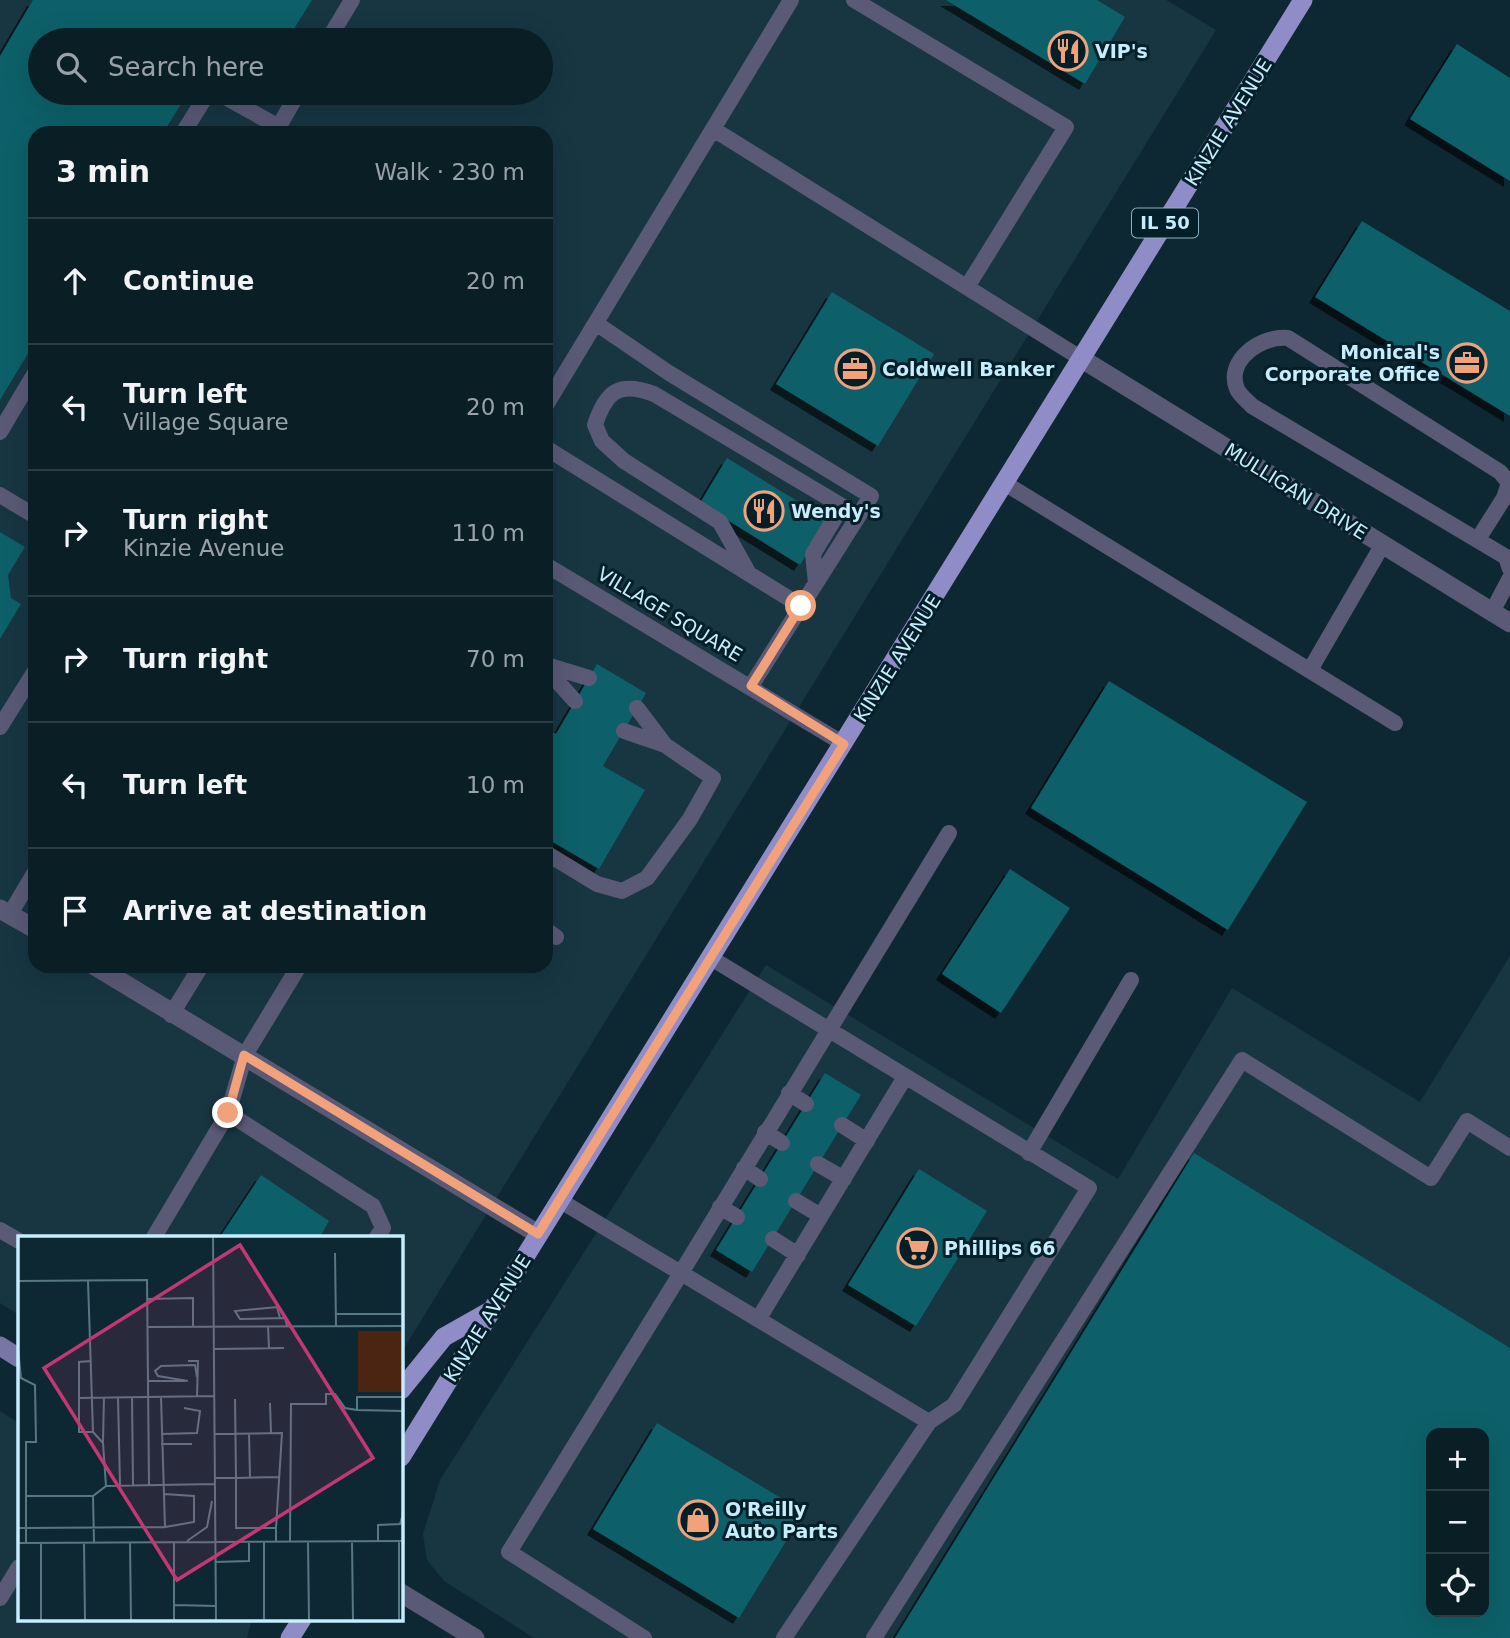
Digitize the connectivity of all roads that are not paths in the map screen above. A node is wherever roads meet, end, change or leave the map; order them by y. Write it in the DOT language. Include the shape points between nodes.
graph roads {
  1 [pos="352,0"];
  2 [pos="791,0"];
  3 [pos="854,0"];
  4 [pos="1303,0"];
  5 [pos="335,28"];
  6 [pos="200,105"];
  7 [pos="237,105"];
  8 [pos="291,105"];
  9 [pos="187,126"];
  10 [pos="271,126"];
  11 [pos="279,126"];
  12 [pos="713,129"];
  13 [pos="967,287"];
  14 [pos="597,324"];
  15 [pos="1082,359"];
  16 [pos="28,385"];
  17 [pos="553,394"];
  18 [pos="0,432"];
  19 [pos="553,452"];
  20 [pos="1006,484"];
  21 [pos="0,495"];
  22 [pos="28,512"];
  23 [pos="1478,539"];
  24 [pos="1383,544"];
  25 [pos="553,569"];
  26 [pos="1510,569"];
  27 [pos="749,574"];
  28 [pos="1510,578"];
  29 [pos="816,583"];
  30 [pos="801,606"];
  31 [pos="1492,612"];
  32 [pos="1510,623"];
  33 [pos="553,669"];
  34 [pos="1310,670"];
  35 [pos="553,675"];
  36 [pos="589,678"];
  37 [pos="28,682"];
  38 [pos="751,686"];
  39 [pos="575,701"];
  40 [pos="637,708"];
  41 [pos="1395,723"];
  42 [pos="0,727"];
  43 [pos="624,731"];
  44 [pos="844,744"];
  45 [pos="665,746"];
  46 [pos="949,833"];
  47 [pos="553,857"];
  48 [pos="28,881"];
  49 [pos="5,911"];
  50 [pos="28,925"];
  51 [pos="711,958"];
  52 [pos="106,973"];
  53 [pos="197,973"];
  54 [pos="295,973"];
  55 [pos="1130,980"];
  56 [pos="171,1015"];
  57 [pos="827,1029"];
  58 [pos="244,1055"];
  59 [pos="905,1077"];
  60 [pos="789,1093"];
  61 [pos="806,1104"];
  62 [pos="228,1113"];
  63 [pos="842,1125"];
  64 [pos="765,1132"];
  65 [pos="867,1141"];
  66 [pos="782,1143"];
  67 [pos="1510,1148"];
  68 [pos="1029,1153"];
  69 [pos="818,1164"];
  70 [pos="744,1168"];
  71 [pos="760,1179"];
  72 [pos="844,1179"];
  73 [pos="559,1200"];
  74 [pos="796,1201"];
  75 [pos="720,1207"];
  76 [pos="821,1216"];
  77 [pos="737,1217"];
  78 [pos="0,1230"];
  79 [pos="538,1234"];
  80 [pos="155,1236"];
  81 [pos="378,1236"];
  82 [pos="773,1239"];
  83 [pos="18,1240"];
  84 [pos="798,1255"];
  85 [pos="681,1273"];
  86 [pos="491,1310"];
  87 [pos="759,1318"];
  88 [pos="0,1346"];
  89 [pos="18,1357"];
  90 [pos="402,1389"];
  91 [pos="929,1422"];
  92 [pos="402,1455"];
  93 [pos="18,1569"];
  94 [pos="402,1594"];
  95 [pos="0,1598"];
  96 [pos="301,1620"];
  97 [pos="290,1638"];
  98 [pos="475,1638"];
  99 [pos="644,1638"];
  100 [pos="784,1638"];
  101 [pos="874,1638"];
  1 -- 5 [label="lane"];
  2 -- 12 [label="lane"];
  3 -- 13 [label="lane" via="1066,127"];
  4 -- 15 [label="main road, KINZIE AVENUE / IL 50"];
  6 -- 9 [label="lane"];
  7 -- 10 [label="lane"];
  8 -- 11 [label="lane"];
  12 -- 13 [label="lane"];
  12 -- 14 [label="lane"];
  13 -- 15 [label="lane"];
  14 -- 17 [label="lane"];
  14 -- 29 [label="lane" via="871,496"];
  15 -- 20 [label="main road, KINZIE AVENUE / IL 50"];
  15 -- 24 [label="street, MULLIGAN DRIVE"];
  16 -- 18 [label="lane"];
  19 -- 27 [label="lane"];
  20 -- 34 [label="lane"];
  20 -- 44 [label="main road, KINZIE AVENUE / IL 50"];
  21 -- 22 [label="lane"];
  23 -- 23 [label="lane" via="1252,406 1238,391 1235,377 1241,361 1254,345 1273,336 1288,338 1500,472 1509,484"];
  23 -- 26 [label="lane" via="1506,557"];
  24 -- 31 [label="street, MULLIGAN DRIVE"];
  24 -- 34 [label="lane"];
  25 -- 38 [label="lane, VILLAGE SQUARE"];
  27 -- 29 [label="lane" via="720,522 624,461 602,441 595,425 603,400 615,391 635,387 654,394 842,506 813,554"];
  27 -- 30 [label="lane"];
  28 -- 31 [label="lane"];
  29 -- 30 [label="lane"];
  30 -- 38 [label="lane"];
  31 -- 32 [label="street, MULLIGAN DRIVE"];
  33 -- 36 [label="lane"];
  34 -- 41 [label="lane"];
  35 -- 39 [label="lane"];
  37 -- 42 [label="lane"];
  38 -- 44 [label="lane, VILLAGE SQUARE"];
  40 -- 45 [label="lane"];
  43 -- 45 [label="lane"];
  44 -- 51 [label="main road, KINZIE AVENUE / IL 50"];
  45 -- 47 [label="lane" via="713,778 647,878 622,891 597,884"];
  46 -- 57 [label="lane"];
  48 -- 49 [label="lane"];
  49 -- 50 [label="street"];
  51 -- 57 [label="lane"];
  51 -- 73 [label="main road, KINZIE AVENUE / IL 50"];
  52 -- 56 [label="street"];
  53 -- 56 [label="lane"];
  54 -- 58 [label="lane"];
  55 -- 68 [label="lane"];
  56 -- 58 [label="street"];
  57 -- 59 [label="lane"];
  57 -- 60 [label="lane"];
  58 -- 62 [label="lane"];
  58 -- 79 [label="street"];
  59 -- 65 [label="lane"];
  59 -- 68 [label="lane"];
  60 -- 61 [label="lane"];
  60 -- 64 [label="lane"];
  62 -- 80 [label="lane"];
  62 -- 81 [label="lane" via="373,1206 383,1228"];
  63 -- 65 [label="lane"];
  64 -- 66 [label="lane"];
  64 -- 70 [label="lane"];
  65 -- 72 [label="lane"];
  67 -- 101 [label="lane" via="1467,1121 1431,1178 1242,1060"];
  68 -- 91 [label="lane" via="1089,1188 954,1405"];
  69 -- 72 [label="lane"];
  70 -- 71 [label="lane"];
  70 -- 75 [label="lane"];
  72 -- 76 [label="lane"];
  73 -- 79 [label="main road, KINZIE AVENUE / IL 50"];
  73 -- 85 [label="lane"];
  74 -- 76 [label="lane"];
  75 -- 77 [label="lane"];
  75 -- 85 [label="lane"];
  76 -- 84 [label="lane"];
  78 -- 83 [label="lane"];
  79 -- 86 [label="main road, KINZIE AVENUE / IL 50"];
  82 -- 84 [label="lane"];
  84 -- 87 [label="lane"];
  85 -- 87 [label="lane"];
  85 -- 99 [label="lane" via="509,1552"];
  86 -- 90 [label="main road" via="444,1337"];
  86 -- 92 [label="main road, KINZIE AVENUE / IL 50"];
  87 -- 91 [label="lane"];
  88 -- 89 [label="main road"];
  91 -- 100 [label="lane"];
  93 -- 95 [label="lane"];
  94 -- 98 [label="street"];
  96 -- 97 [label="main road"];
}
